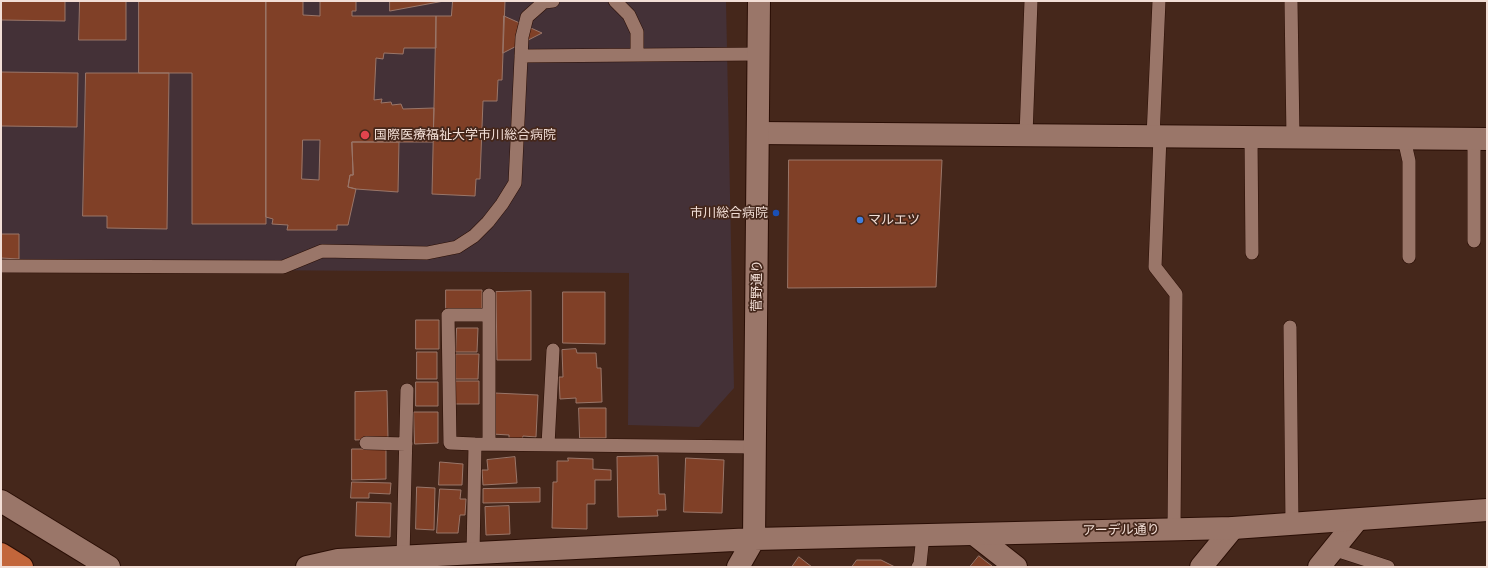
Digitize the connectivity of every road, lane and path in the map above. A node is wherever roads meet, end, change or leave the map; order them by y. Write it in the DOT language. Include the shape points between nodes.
graph roads {
  1 [pos="553,1"];
  2 [pos="615,1"];
  3 [pos="759,1"];
  4 [pos="1031,1"];
  5 [pos="1158,1"];
  6 [pos="1291,1"];
  7 [pos="759,54"];
  8 [pos="637,55"];
  9 [pos="521,56"];
  10 [pos="758,133"];
  11 [pos="1026,135"];
  12 [pos="1157,136"];
  13 [pos="1252,137"];
  14 [pos="1293,138"];
  15 [pos="1404,139"];
  16 [pos="1481,139"];
  17 [pos="1474,241"];
  18 [pos="1252,253"];
  19 [pos="1409,257"];
  20 [pos="1,266"];
  21 [pos="489,295"];
  22 [pos="489,315"];
  23 [pos="1290,327"];
  24 [pos="553,350"];
  25 [pos="407,390"];
  26 [pos="366,444"];
  27 [pos="406,444"];
  28 [pos="475,444"];
  29 [pos="489,444"];
  30 [pos="548,445"];
  31 [pos="755,447"];
  32 [pos="1,501"];
  33 [pos="1487,510"];
  34 [pos="1357,520"];
  35 [pos="1292,524"];
  36 [pos="1233,528"];
  37 [pos="1174,529"];
  38 [pos="974,534"];
  39 [pos="923,535"];
  40 [pos="754,539"];
  41 [pos="1333,549"];
  42 [pos="1,554"];
  43 [pos="404,557"];
  44 [pos="473,560"];
  45 [pos="338,563"];
  46 [pos="22,567"];
  47 [pos="109,567"];
  48 [pos="307,567"];
  49 [pos="738,567"];
  50 [pos="918,567"];
  51 [pos="1016,567"];
  52 [pos="1201,567"];
  53 [pos="1318,567"];
  54 [pos="1388,567"];
  1 -- 9 [label="lane" via="544,2 527,18"];
  2 -- 8 [label="lane" via="629,15 637,32"];
  3 -- 7 [label="street, 菅野通り"];
  4 -- 11 [label="lane"];
  5 -- 12 [label="lane"];
  6 -- 14 [label="lane"];
  7 -- 8 [label="lane"];
  7 -- 10 [label="street, 菅野通り"];
  8 -- 9 [label="lane"];
  9 -- 20 [label="lane" via="515,183 488,222 458,247 427,253 322,251 283,267"];
  10 -- 11 [label="street"];
  10 -- 31 [label="street, 菅野通り"];
  11 -- 12 [label="street"];
  12 -- 13 [label="street"];
  12 -- 37 [label="lane" via="1155,267 1176,294"];
  13 -- 14 [label="street"];
  13 -- 18 [label="lane"];
  14 -- 15 [label="street"];
  15 -- 16 [label="street"];
  15 -- 19 [label="lane" via="1409,161"];
  16 -- 17 [label="lane"];
  21 -- 22 [label="lane"];
  22 -- 28 [label="lane" via="448,315 450,443"];
  22 -- 29 [label="lane"];
  23 -- 35 [label="lane"];
  24 -- 30 [label="lane"];
  25 -- 27 [label="lane"];
  26 -- 27 [label="lane"];
  27 -- 43 [label="lane"];
  28 -- 29 [label="lane"];
  28 -- 44 [label="lane"];
  29 -- 30 [label="lane"];
  30 -- 31 [label="lane"];
  31 -- 40 [label="street, 菅野通り"];
  32 -- 47 [label="street"];
  33 -- 34 [label="street, アーデル通り"];
  34 -- 35 [label="street, アーデル通り"];
  34 -- 41 [label="street"];
  35 -- 36 [label="street, アーデル通り"];
  36 -- 37 [label="street, アーデル通り"];
  36 -- 52 [label="street"];
  37 -- 38 [label="street, アーデル通り"];
  38 -- 39 [label="street, アーデル通り"];
  38 -- 51 [label="street"];
  39 -- 40 [label="street, アーデル通り"];
  39 -- 50 [label="lane"];
  40 -- 44 [label="street, アーデル通り"];
  40 -- 49 [label="street, 菅野通り"];
  41 -- 53 [label="street"];
  41 -- 54 [label="lane"];
  42 -- 46 [label="highway"];
  43 -- 44 [label="street, アーデル通り"];
  43 -- 45 [label="street, アーデル通り"];
  45 -- 48 [label="street, アーデル通り"];
}
